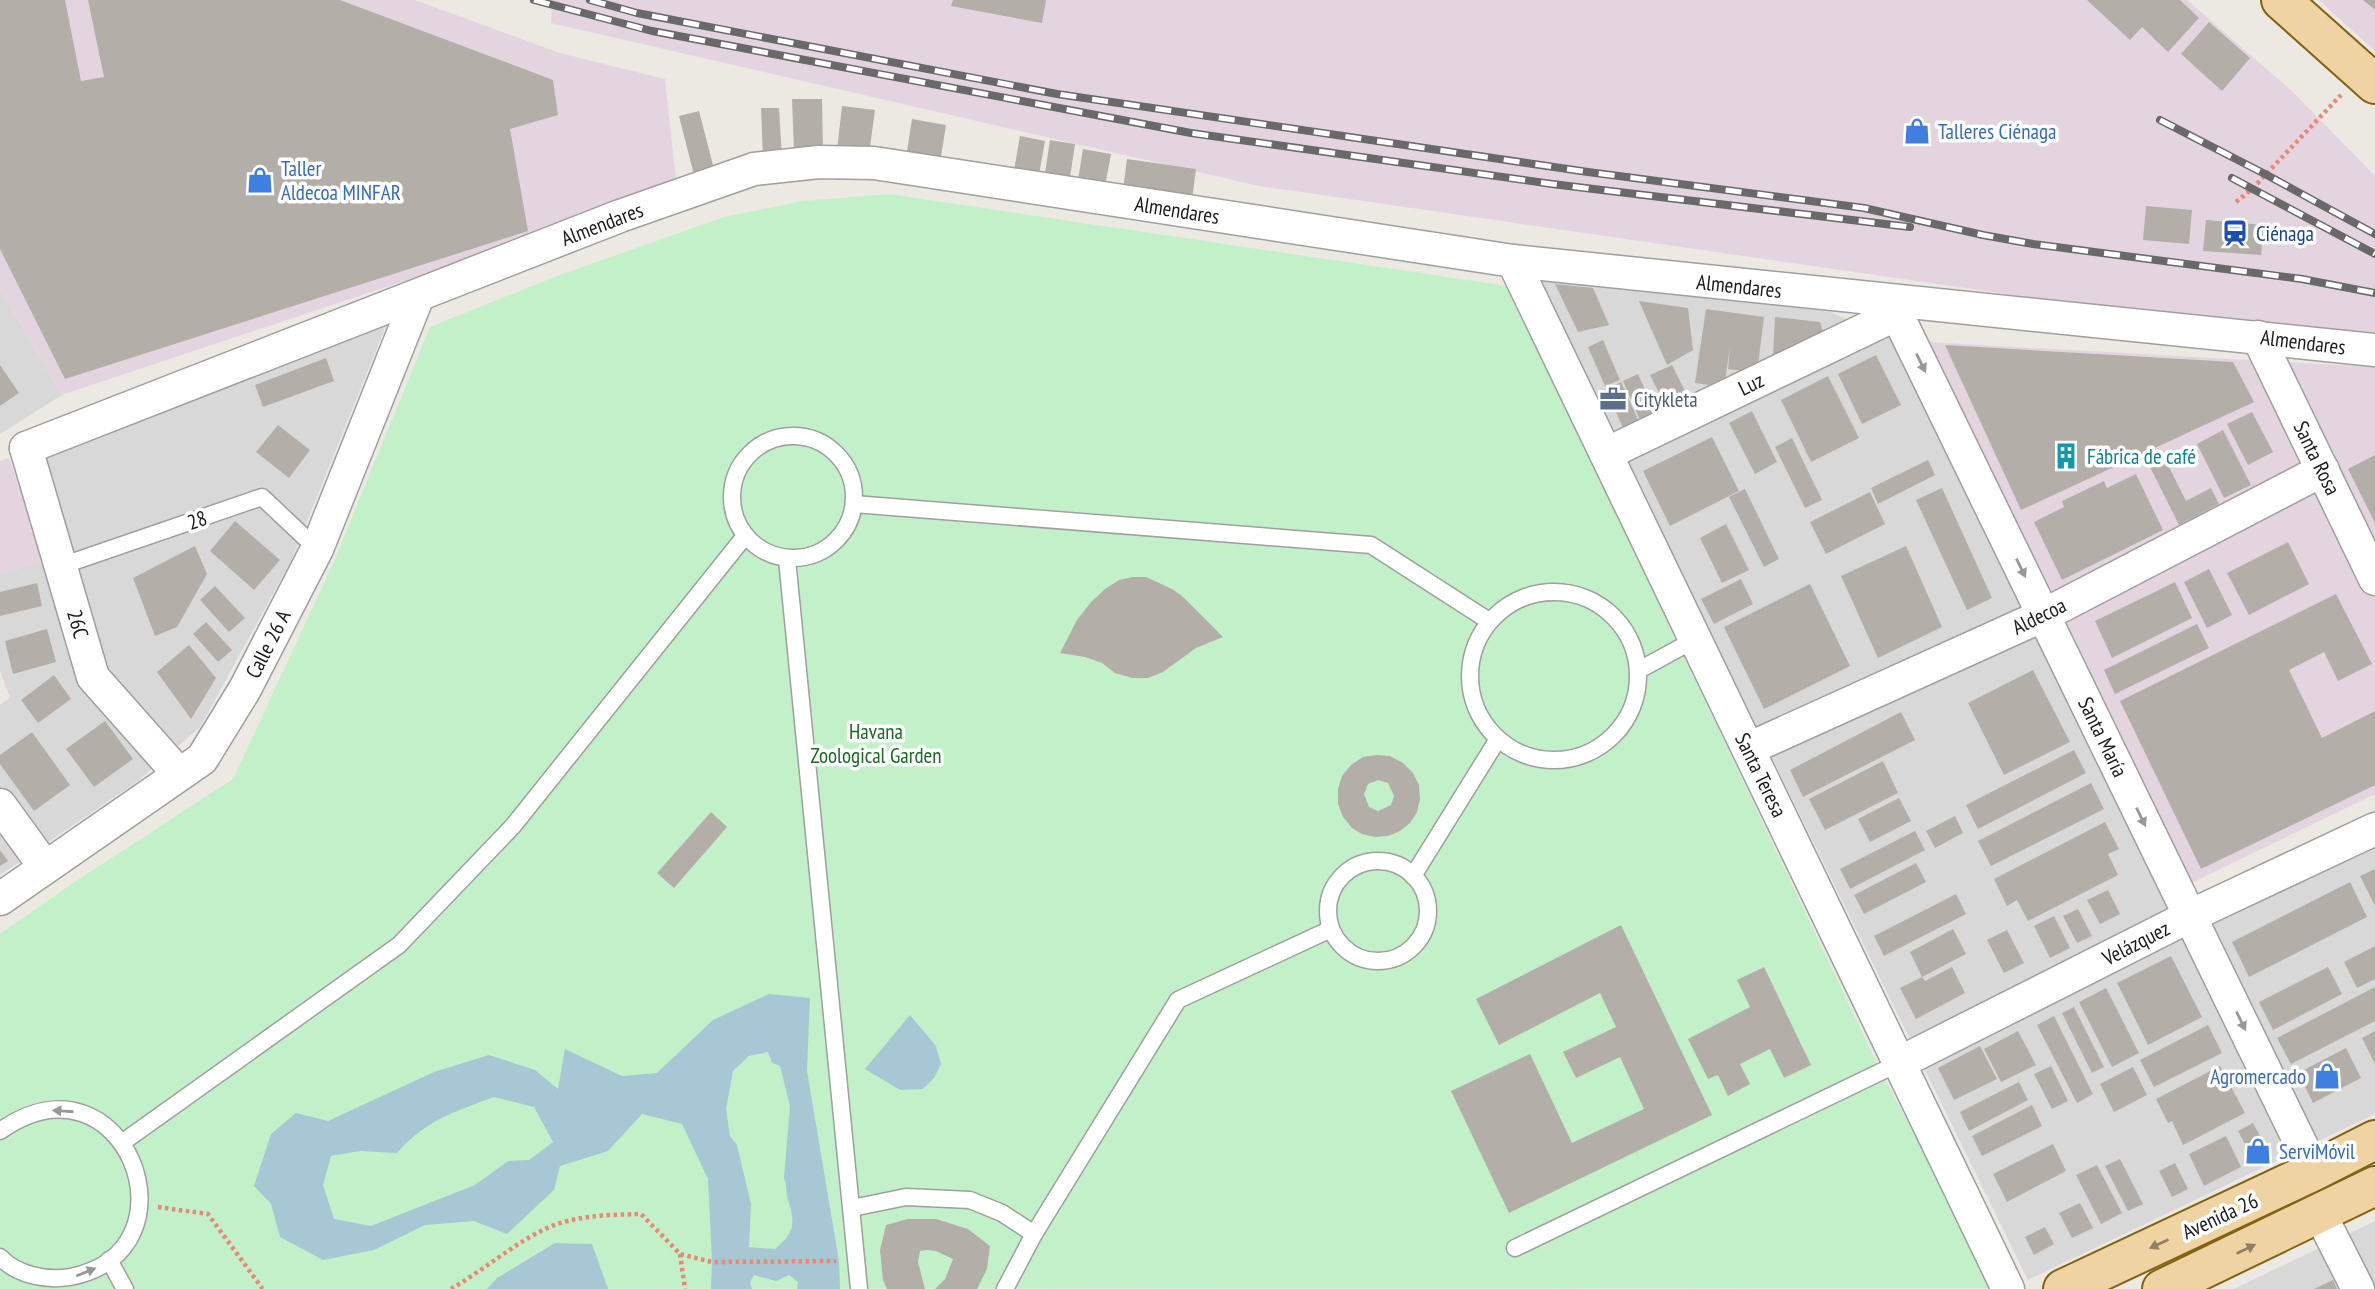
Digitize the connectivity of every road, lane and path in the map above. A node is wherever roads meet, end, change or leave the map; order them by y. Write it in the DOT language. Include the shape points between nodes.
graph roads {
  1 [pos="2281,0"];
  2 [pos="2369,79"];
  3 [pos="2236,202"];
  4 [pos="1513,261"];
  5 [pos="418,296"];
  6 [pos="1894,308"];
  7 [pos="2258,337"];
  8 [pos="2375,350"];
  9 [pos="13,446"];
  10 [pos="1606,454"];
  11 [pos="2323,470"];
  12 [pos="855,504"];
  13 [pos="746,536"];
  14 [pos="317,549"];
  15 [pos="787,559"];
  16 [pos="61,566"];
  17 [pos="2375,579"];
  18 [pos="2044,615"];
  19 [pos="1489,621"];
  20 [pos="1696,639"];
  21 [pos="1639,670"];
  22 [pos="1498,739"];
  23 [pos="1748,749"];
  24 [pos="179,774"];
  25 [pos="0,805"];
  26 [pos="2375,829"];
  27 [pos="45,867"];
  28 [pos="1413,876"];
  29 [pos="0,899"];
  30 [pos="2190,916"];
  31 [pos="1331,929"];
  32 [pos="1899,1063"];
  33 [pos="0,1131"];
  34 [pos="2375,1140"];
  35 [pos="122,1142"];
  36 [pos="2314,1171"];
  37 [pos="2375,1186"];
  38 [pos="140,1205"];
  39 [pos="852,1209"];
  40 [pos="2320,1214"];
  41 [pos="1034,1234"];
  42 [pos="1515,1248"];
  43 [pos="680,1254"];
  44 [pos="0,1257"];
  45 [pos="109,1260"];
  46 [pos="857,1262"];
  47 [pos="125,1289"];
  48 [pos="266,1289"];
  49 [pos="451,1289"];
  50 [pos="685,1289"];
  51 [pos="859,1289"];
  52 [pos="1004,1289"];
  53 [pos="2008,1289"];
  54 [pos="2063,1289"];
  55 [pos="2162,1289"];
  56 [pos="2358,1289"];
  1 -- 2 [label="main road"];
  2 -- 3 [label="path"];
  4 -- 5 [label="street, Almendares" via="874,163 819,162 754,169"];
  4 -- 6 [label="street, Almendares"];
  4 -- 10 [label="street, Santa Teresa"];
  5 -- 9 [label="street, Almendares"];
  5 -- 14 [label="street, Calle 26 A"];
  6 -- 7 [label="street, Almendares"];
  6 -- 10 [label="street, Luz"];
  6 -- 18 [label="street, Santa María, one-way"];
  7 -- 8 [label="street, Almendares"];
  7 -- 11 [label="street, Santa Rosa"];
  9 -- 16 [label="street, 26C"];
  10 -- 20 [label="street, Santa Teresa"];
  11 -- 17 [label="street, Santa Rosa"];
  11 -- 18 [label="street, Aldecoa"];
  12 -- 13 [label="lane" via="849,472 841,458 807,438 783,436 754,449 736,476 732,508"];
  12 -- 15 [label="lane" via="843,533 832,545 818,554"];
  12 -- 19 [label="lane" via="1371,545"];
  13 -- 15 [label="lane" via="764,551"];
  13 -- 35 [label="lane" via="513,825 399,946"];
  14 -- 16 [label="lane, 28" via="262,497"];
  14 -- 24 [label="street, Calle 26 A" via="245,689 202,759"];
  15 -- 39 [label="lane"];
  16 -- 24 [label="street, 26C" via="93,677"];
  18 -- 23 [label="street, Aldecoa"];
  18 -- 30 [label="street, Santa María, one-way"];
  19 -- 21 [label="lane" via="1511,602 1538,592 1567,592 1594,601 1617,618 1632,643"];
  19 -- 22 [label="lane" via="1469,668 1476,707"];
  20 -- 21 [label="lane"];
  20 -- 23 [label="street, Santa Teresa"];
  21 -- 22 [label="lane" via="1635,699 1623,725 1595,749 1549,761 1522,754"];
  22 -- 28 [label="lane"];
  23 -- 32 [label="street, Santa Teresa"];
  24 -- 27 [label="street, Calle 26 A"];
  25 -- 27 [label="street"];
  26 -- 30 [label="street, Velázquez"];
  27 -- 29 [label="street, Calle 26 A"];
  28 -- 31 [label="lane" via="1382,861 1350,869 1331,895"];
  28 -- 31 [label="lane" via="1427,904 1427,920 1421,936 1405,953 1382,961 1367,960 1339,943"];
  30 -- 32 [label="street, Velázquez"];
  30 -- 36 [label="street, Santa María, one-way"];
  31 -- 41 [label="lane" via="1178,1000"];
  32 -- 42 [label="lane"];
  32 -- 53 [label="street, Santa Teresa"];
  35 -- 33 [label="lane, one-way" via="102,1123 76,1112 47,1110 19,1117"];
  34 -- 36 [label="main road, Avenida 26"];
  35 -- 38 [label="lane" via="134,1161"];
  36 -- 54 [label="main road, Avenida 26, one-way"];
  37 -- 40 [label="main road, Avenida 26"];
  38 -- 45 [label="lane" via="124,1245"];
  38 -- 48 [label="path" via="208,1214"];
  39 -- 41 [label="lane" via="906,1197 970,1200 1002,1213"];
  39 -- 46 [label="lane"];
  55 -- 40 [label="main road, Avenida 26, one-way"];
  40 -- 56 [label="street"];
  41 -- 52 [label="lane"];
  43 -- 46 [label="path" via="712,1262"];
  43 -- 49 [label="path" via="641,1214 589,1216 542,1230"];
  43 -- 50 [label="path"];
  44 -- 45 [label="lane, one-way" via="28,1275 57,1279 85,1274"];
  45 -- 47 [label="lane"];
  46 -- 51 [label="lane"];
}
